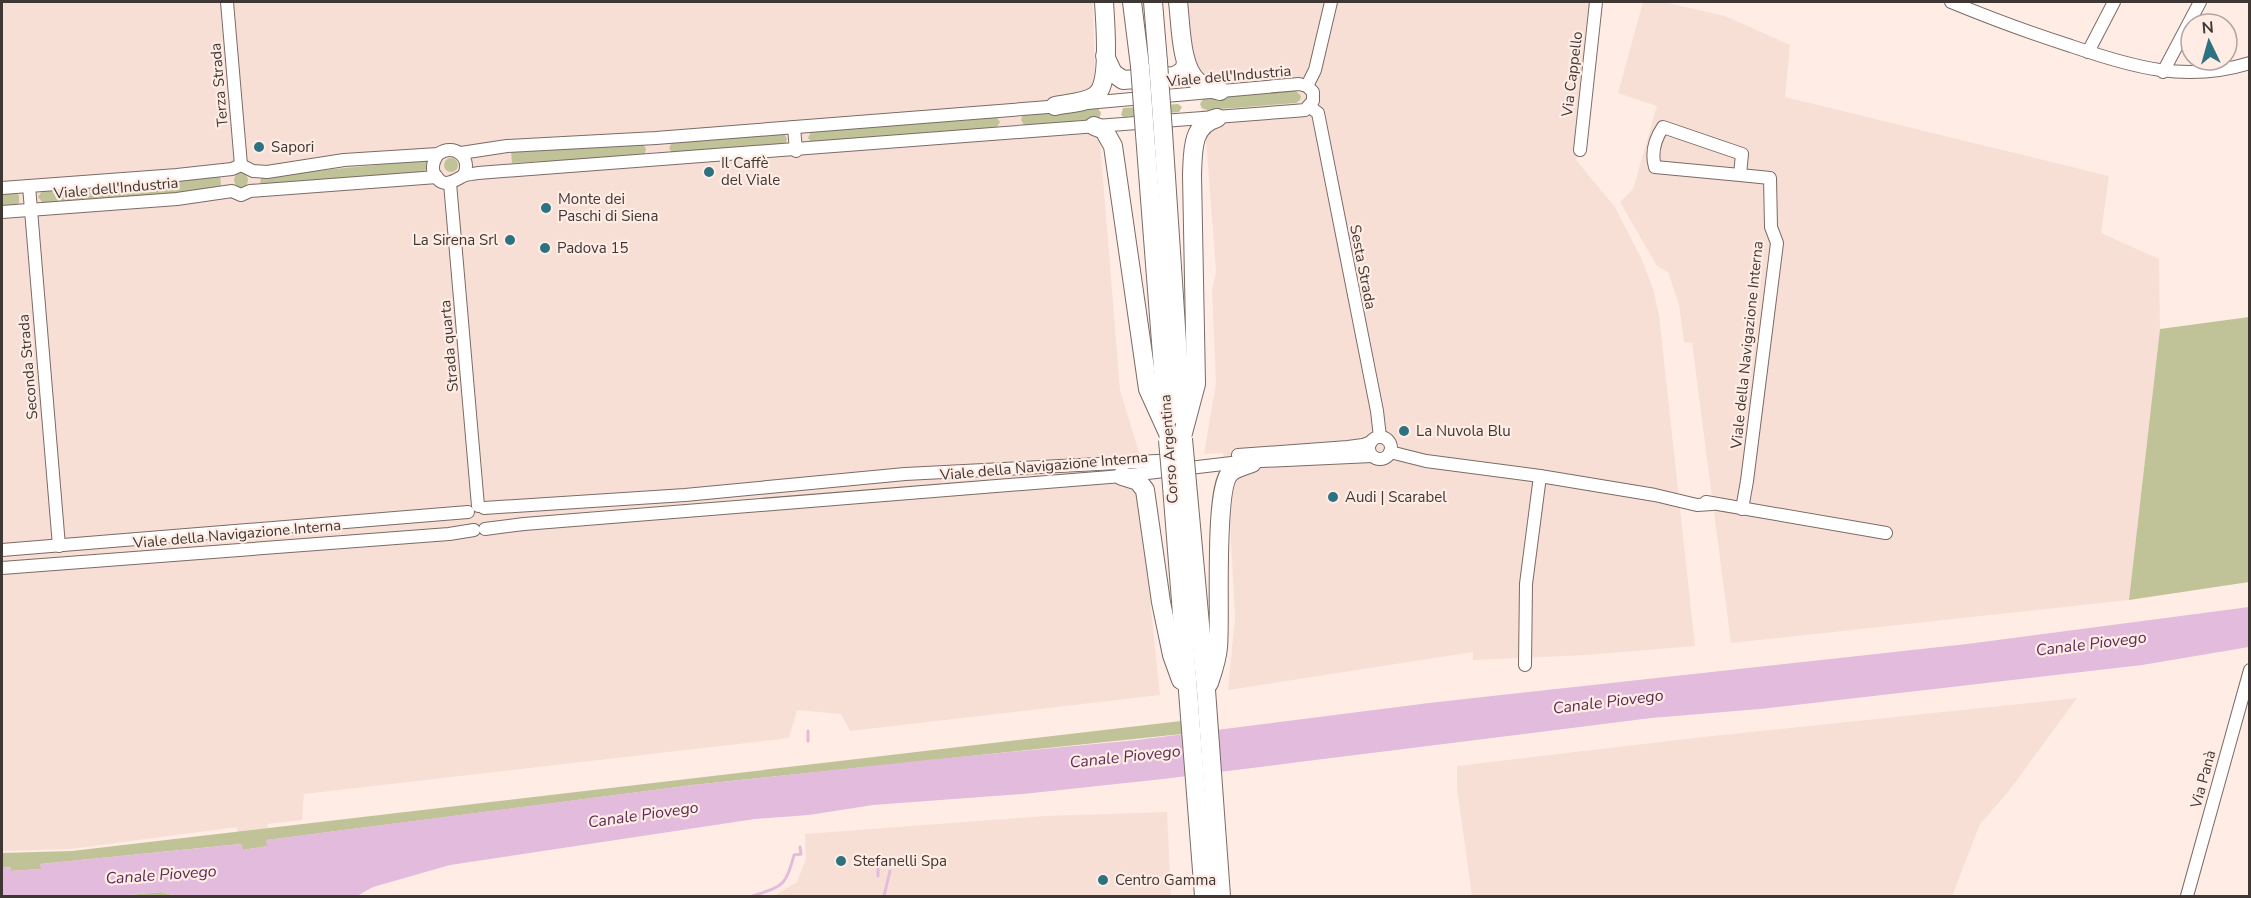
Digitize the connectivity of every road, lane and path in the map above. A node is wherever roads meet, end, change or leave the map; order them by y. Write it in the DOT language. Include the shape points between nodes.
graph roads {
  1 [pos="227,2"];
  2 [pos="1104,2"];
  3 [pos="1132,2"];
  4 [pos="1153,2"];
  5 [pos="1178,2"];
  6 [pos="1331,2"];
  7 [pos="1596,2"];
  8 [pos="1951,2"];
  9 [pos="2114,2"];
  10 [pos="2200,2"];
  11 [pos="2088,52"];
  12 [pos="1106,56"];
  13 [pos="1186,63"];
  14 [pos="2250,63"];
  15 [pos="2163,72"];
  16 [pos="1307,86"];
  17 [pos="1220,91"];
  18 [pos="1055,106"];
  19 [pos="1310,107"];
  20 [pos="1217,118"];
  21 [pos="1094,126"];
  22 [pos="794,127"];
  23 [pos="1154,133"];
  24 [pos="656,138"];
  25 [pos="1580,150"];
  26 [pos="796,151"];
  27 [pos="461,153"];
  28 [pos="438,154"];
  29 [pos="658,161"];
  30 [pos="237,167"];
  31 [pos="253,171"];
  32 [pos="464,175"];
  33 [pos="1740,175"];
  34 [pos="437,177"];
  35 [pos="450,183"];
  36 [pos="29,186"];
  37 [pos="2,188"];
  38 [pos="232,191"];
  39 [pos="250,191"];
  40 [pos="30,210"];
  41 [pos="2,212"];
  42 [pos="1175,436"];
  43 [pos="1375,439"];
  44 [pos="1390,452"];
  45 [pos="1372,456"];
  46 [pos="1252,463"];
  47 [pos="910,475"];
  48 [pos="1122,476"];
  49 [pos="1540,476"];
  50 [pos="865,479"];
  51 [pos="897,494"];
  52 [pos="685,495"];
  53 [pos="874,496"];
  54 [pos="477,509"];
  55 [pos="1742,509"];
  56 [pos="686,511"];
  57 [pos="480,530"];
  58 [pos="1886,533"];
  59 [pos="58,546"];
  60 [pos="2,550"];
  61 [pos="2,568"];
  62 [pos="1525,664"];
  63 [pos="2250,670"];
  64 [pos="1198,700"];
  65 [pos="1206,803"];
  66 [pos="1204,897"];
  67 [pos="1221,897"];
  68 [pos="2187,897"];
  1 -- 30 [label="street, Terza Strada"];
  2 -- 12 [label="highway"];
  3 -- 23 [label="highway, Corso Argentina, bridge"];
  4 -- 23 [label="highway, Corso Argentina, bridge" via="1158,62"];
  5 -- 13 [label="highway"];
  6 -- 16 [label="street" via="1316,70"];
  7 -- 25 [label="street, Via Cappello"];
  8 -- 11 [label="street"];
  9 -- 11 [label="street"];
  10 -- 15 [label="street"];
  11 -- 15 [label="street"];
  12 -- 13 [label="highway" via="1113,73 1123,80 1175,76"];
  12 -- 18 [label="highway" via="1101,90 1095,96"];
  13 -- 17 [label="highway" via="1197,82"];
  14 -- 15 [label="street" via="2226,70"];
  16 -- 17 [label="street, Viale dell'Industria"];
  16 -- 19 [label="street, Viale dell'Industria" via="1312,92"];
  17 -- 18 [label="street, Viale dell'Industria"];
  18 -- 22 [label="street, Viale dell'Industria"];
  19 -- 20 [label="street"];
  19 -- 43 [label="street, Sesta Strada" via="1318,113 1377,411"];
  20 -- 21 [label="street"];
  20 -- 42 [label="highway" via="1202,125 1194,140 1196,384"];
  21 -- 26 [label="street"];
  21 -- 42 [label="highway" via="1104,130 1113,146 1148,389"];
  22 -- 24 [label="street, Viale dell'Industria"];
  22 -- 26 [label="street"];
  23 -- 42 [label="highway, Corso Argentina"];
  24 -- 27 [label="street, Viale dell'Industria" via="507,146"];
  24 -- 29 [label="street"];
  26 -- 29 [label="street"];
  27 -- 28 [label="street, Viale dell'Industria" via="447,149"];
  27 -- 32 [label="street" via="466,164"];
  28 -- 31 [label="street, Viale dell'Industria"];
  28 -- 34 [label="street" via="433,168"];
  29 -- 32 [label="street"];
  30 -- 31 [label="street, Viale dell'Industria"];
  30 -- 36 [label="street, Viale dell'Industria"];
  30 -- 38 [label="street" via="227,177"];
  31 -- 39 [label="street" via="256,182"];
  32 -- 35 [label="street"];
  33 -- 33 [label="street, Viale della Navigazione Interna" via="1742,154 1663,127 1659,134 1652,157 1654,167"];
  33 -- 55 [label="street, Viale della Navigazione Interna" via="1770,178 1772,227 1777,243"];
  34 -- 35 [label="street, Viale dell'Industria"];
  34 -- 39 [label="street, Viale dell'Industria"];
  35 -- 54 [label="street, Strada quarta"];
  36 -- 37 [label="street, Viale dell'Industria"];
  36 -- 40 [label="street, Seconda Strada"];
  38 -- 39 [label="street, Viale dell'Industria" via="241,195"];
  38 -- 40 [label="street, Viale dell'Industria"];
  40 -- 41 [label="street, Viale dell'Industria"];
  40 -- 59 [label="street, Seconda Strada"];
  42 -- 64 [label="highway, Corso Argentina, bridge"];
  43 -- 44 [label="street" via="1388,441"];
  43 -- 45 [label="street" via="1368,449"];
  43 -- 47 [label="street, Viale della Navigazione Interna" via="1348,447 1207,458"];
  44 -- 45 [label="street, Viale della Navigazione Interna" via="1381,459"];
  44 -- 49 [label="street, Viale della Navigazione Interna" via="1426,461"];
  45 -- 46 [label="street, Viale della Navigazione Interna"];
  46 -- 48 [label="street, Viale della Navigazione Interna"];
  46 -- 64 [label="highway" via="1231,472 1223,485 1218,649 1214,668"];
  47 -- 50 [label="street, Viale della Navigazione Interna"];
  47 -- 51 [label="street" via="900,480"];
  48 -- 51 [label="street, Viale della Navigazione Interna"];
  48 -- 64 [label="highway" via="1138,481 1145,490 1172,655"];
  49 -- 55 [label="street, Viale della Navigazione Interna" via="1697,498"];
  49 -- 62 [label="street" via="1526,584"];
  50 -- 52 [label="street, Viale della Navigazione Interna"];
  50 -- 53 [label="street" via="882,483 882,490"];
  51 -- 53 [label="street, Viale della Navigazione Interna"];
  52 -- 54 [label="street, Viale della Navigazione Interna"];
  52 -- 56 [label="street"];
  53 -- 56 [label="street, Viale della Navigazione Interna"];
  54 -- 57 [label="street" via="467,523"];
  54 -- 57 [label="street" via="491,517 489,525"];
  54 -- 59 [label="street, Viale della Navigazione Interna"];
  55 -- 58 [label="street, Viale della Navigazione Interna"];
  56 -- 57 [label="street, Viale della Navigazione Interna"];
  57 -- 61 [label="street, Viale della Navigazione Interna"];
  59 -- 60 [label="street, Viale della Navigazione Interna"];
  63 -- 68 [label="street, Via Panà"];
  64 -- 65 [label="highway, Corso Argentina"];
  65 -- 66 [label="highway, Corso Argentina"];
  65 -- 67 [label="highway, Corso Argentina"];
}
